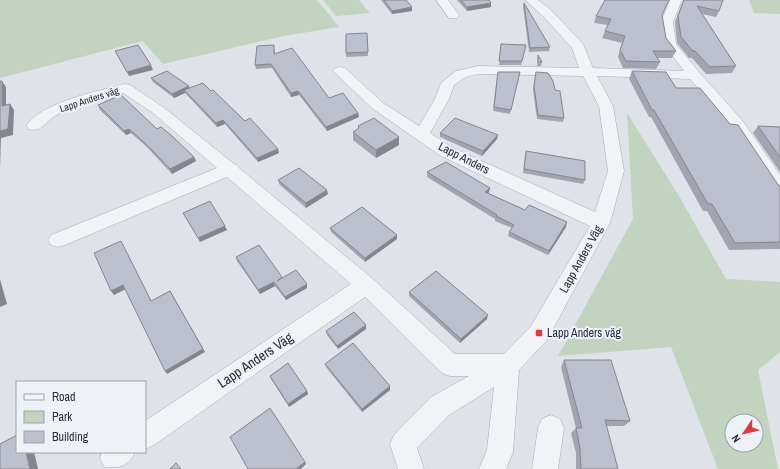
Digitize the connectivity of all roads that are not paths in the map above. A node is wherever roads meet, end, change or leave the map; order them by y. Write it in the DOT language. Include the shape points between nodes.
graph roads {
  1 [pos="442,0"];
  2 [pos="676,0"];
  3 [pos="536,1"];
  4 [pos="452,16"];
  5 [pos="587,71"];
  6 [pos="340,72"];
  7 [pos="694,75"];
  8 [pos="125,88"];
  9 [pos="34,126"];
  10 [pos="422,134"];
  11 [pos="231,169"];
  12 [pos="780,188"];
  13 [pos="602,223"];
  14 [pos="58,240"];
  15 [pos="366,285"];
  16 [pos="509,365"];
  17 [pos="551,428"];
  18 [pos="146,435"];
  19 [pos="411,469"];
  20 [pos="492,469"];
  21 [pos="546,469"];
  1 -- 4 [label="street"];
  2 -- 7 [label="street" via="668,22 670,44"];
  3 -- 5 [label="street, Lapp Anders Väg" via="578,47"];
  5 -- 7 [label="street"];
  5 -- 10 [label="street" via="478,70 461,74 448,83"];
  5 -- 13 [label="street, Lapp Anders Väg" via="606,106 616,171"];
  6 -- 10 [label="street, Lapp Anders" via="378,106"];
  7 -- 12 [label="street" via="737,123"];
  8 -- 9 [label="street, Lapp Anders väg" via="67,105 49,113"];
  8 -- 11 [label="street, Lapp Anders Väg" via="158,110"];
  10 -- 13 [label="street, Lapp Anders" via="448,152"];
  11 -- 14 [label="street"];
  11 -- 15 [label="street, Lapp Anders Väg"];
  13 -- 16 [label="street, Lapp Anders Väg" via="539,333"];
  15 -- 16 [label="street, Lapp Anders Väg" via="450,365"];
  15 -- 18 [label="street, Lapp Anders Väg"];
  16 -- 19 [label="street, Lapp Anders Väg" via="440,406 403,444"];
  16 -- 20 [label="street" via="500,452"];
  17 -- 21 [label="street"];
}
